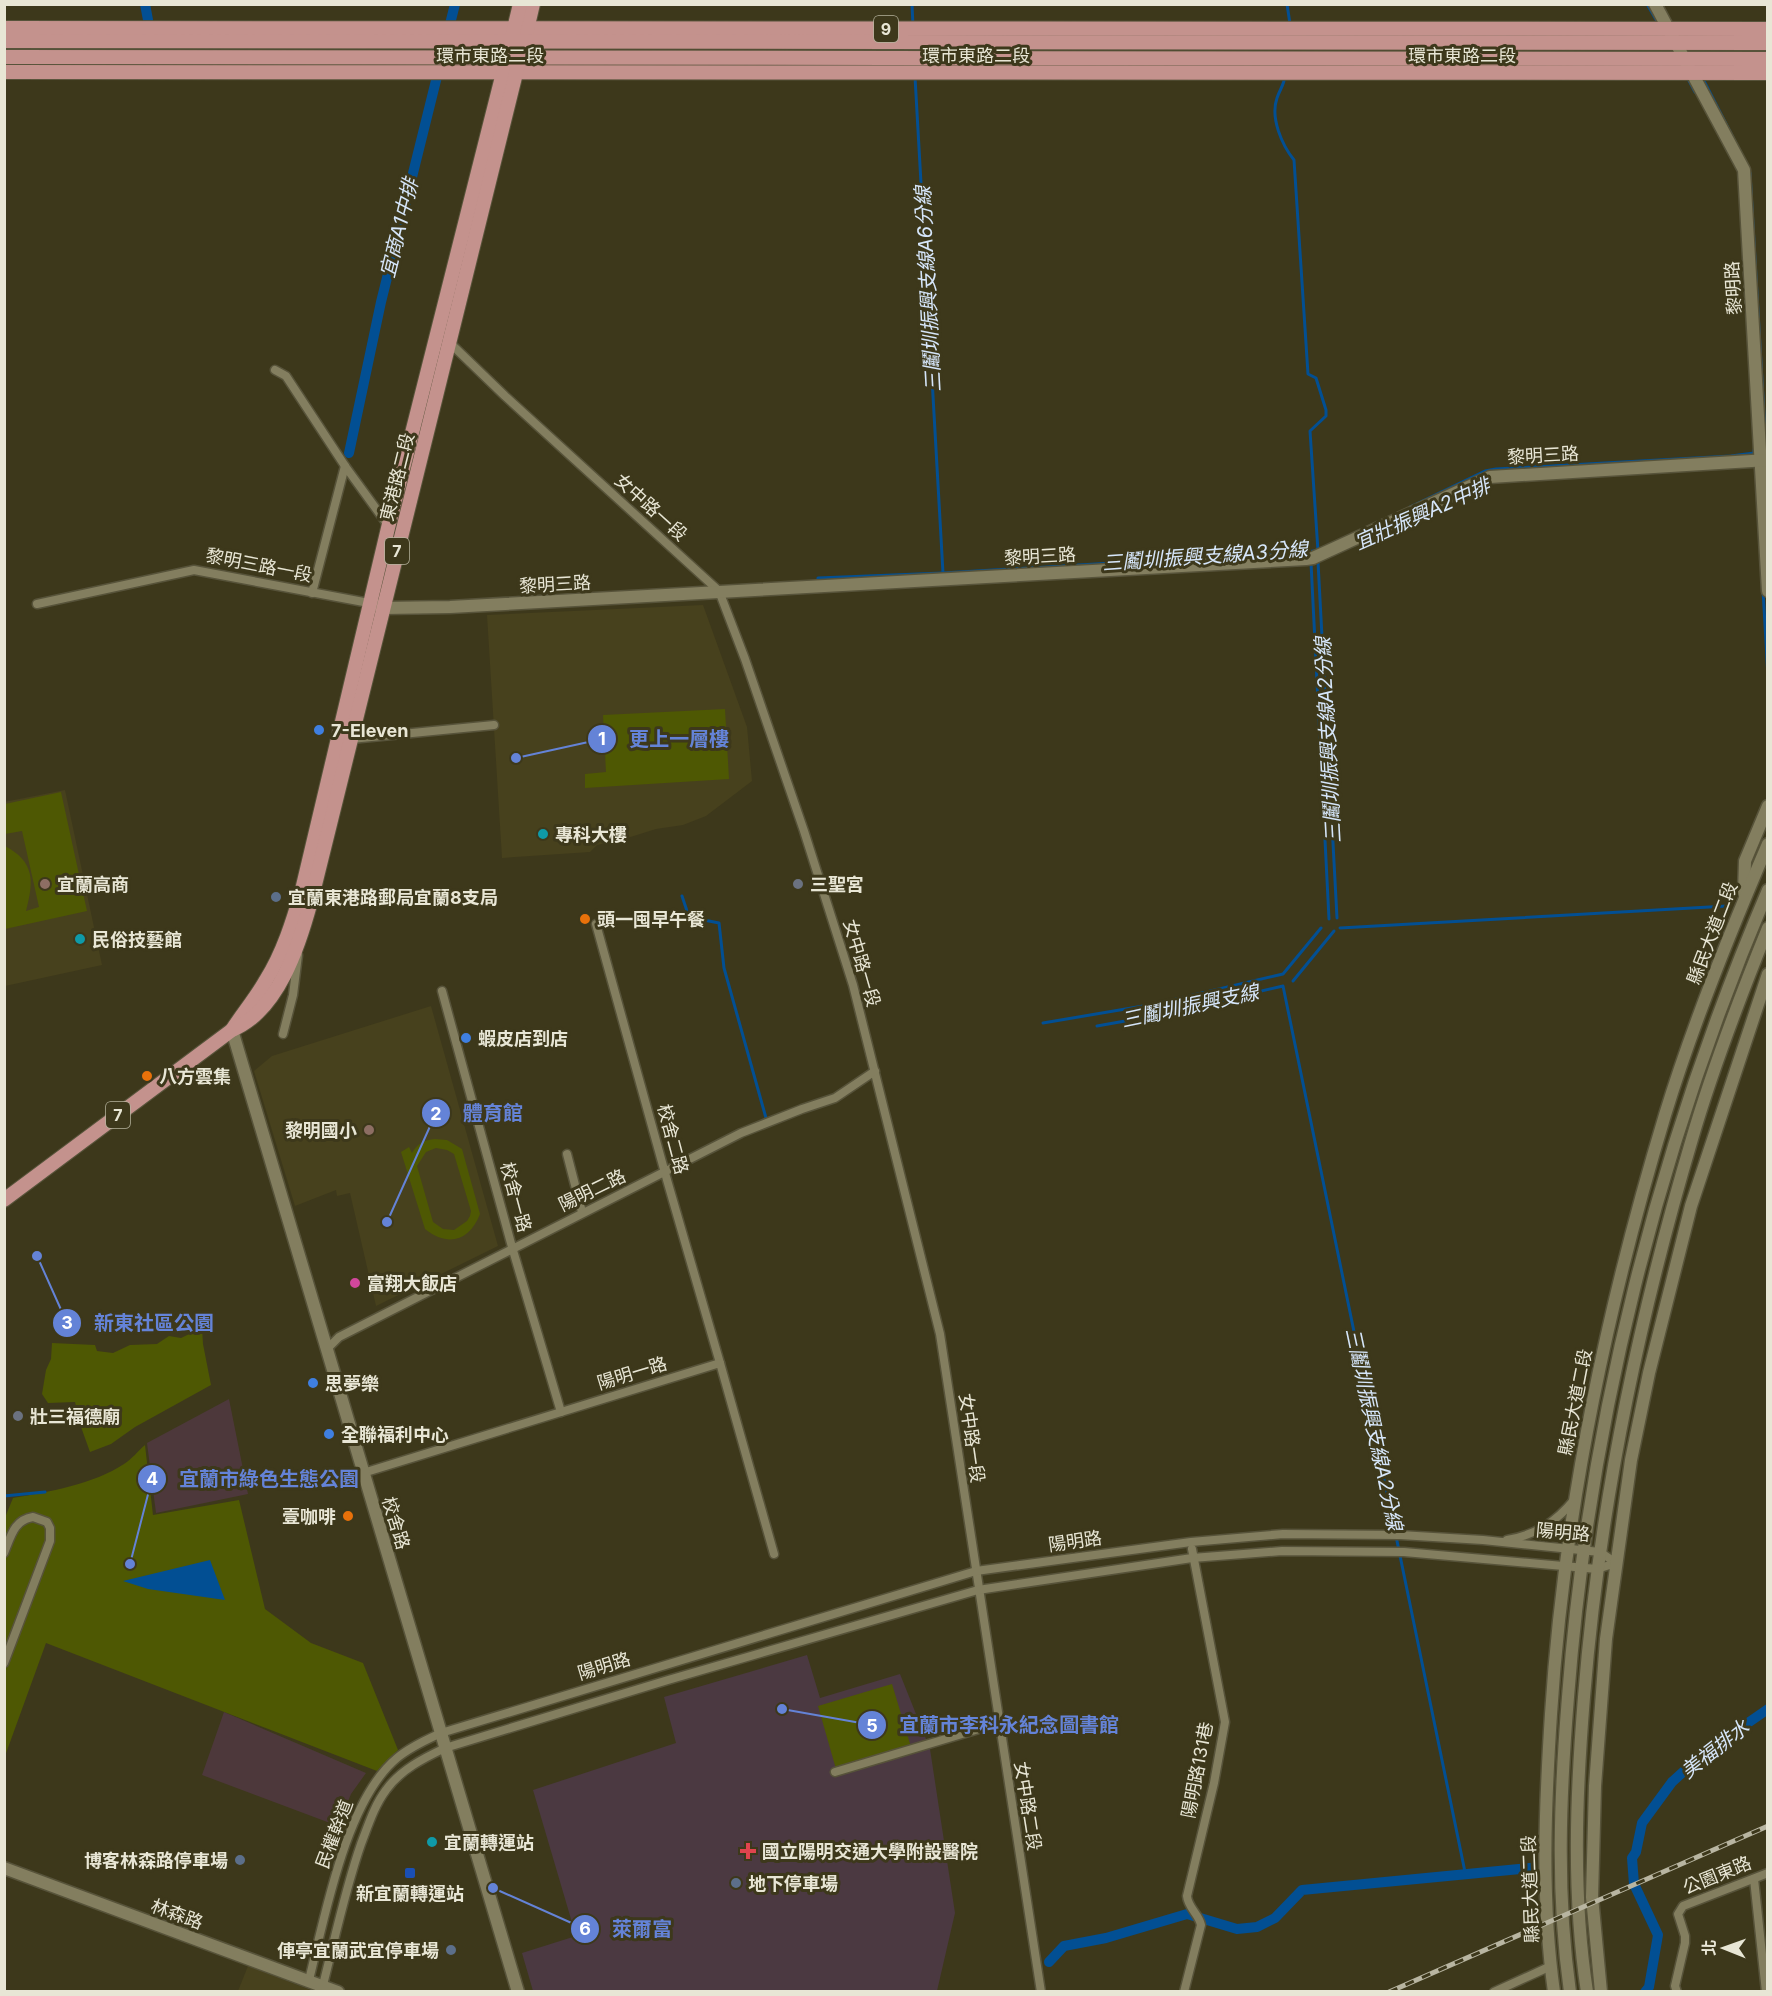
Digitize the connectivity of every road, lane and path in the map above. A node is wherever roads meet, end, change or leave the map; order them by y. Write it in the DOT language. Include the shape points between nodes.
graph roads {
  1 [pos="520,4"];
  2 [pos="533,4"];
  3 [pos="1655,4"];
  4 [pos="4,28"];
  5 [pos="1667,29"];
  6 [pos="1767,29"];
  7 [pos="179,34"];
  8 [pos="4,41"];
  9 [pos="1675,43"];
  10 [pos="1767,43"];
  11 [pos="516,44"];
  12 [pos="4,57"];
  13 [pos="179,57"];
  14 [pos="1684,58"];
  15 [pos="1767,58"];
  16 [pos="4,72"];
  17 [pos="179,72"];
  18 [pos="509,73"];
  19 [pos="1692,73"];
  20 [pos="1767,73"];
  21 [pos="438,330"];
  22 [pos="449,342"];
  23 [pos="275,370"];
  24 [pos="1764,461"];
  25 [pos="345,466"];
  26 [pos="388,528"];
  27 [pos="402,531"];
  28 [pos="718,591"];
  29 [pos="1767,591"];
  30 [pos="312,593"];
  31 [pos="37,604"];
  32 [pos="376,605"];
  33 [pos="494,725"];
  34 [pos="351,739"];
  35 [pos="1767,806"];
  36 [pos="1767,844"];
  37 [pos="1766,896"];
  38 [pos="1744,900"];
  39 [pos="596,924"];
  40 [pos="1767,928"];
  41 [pos="299,942"];
  42 [pos="1767,974"];
  43 [pos="442,991"];
  44 [pos="232,1030"];
  45 [pos="283,1034"];
  46 [pos="875,1071"];
  47 [pos="567,1154"];
  48 [pos="665,1173"];
  49 [pos="4,1200"];
  50 [pos="582,1212"];
  51 [pos="512,1247"];
  52 [pos="1638,1272"];
  53 [pos="1621,1273"];
  54 [pos="328,1348"];
  55 [pos="720,1363"];
  56 [pos="561,1412"];
  57 [pos="363,1473"];
  58 [pos="1575,1499"];
  59 [pos="1483,1540"];
  60 [pos="1569,1549"];
  61 [pos="1583,1550"];
  62 [pos="1599,1552"];
  63 [pos="4,1553"];
  64 [pos="774,1554"];
  65 [pos="1192,1554"];
  66 [pos="1616,1563"];
  67 [pos="1566,1566"];
  68 [pos="1580,1567"];
  69 [pos="1597,1569"];
  70 [pos="976,1571"];
  71 [pos="978,1590"];
  72 [pos="4,1663"];
  73 [pos="999,1723"];
  74 [pos="441,1733"];
  75 [pos="445,1748"];
  76 [pos="835,1772"];
  77 [pos="4,1868"];
  78 [pos="1767,1873"];
  79 [pos="1754,1879"];
  80 [pos="1551,1966"];
  81 [pos="309,1980"];
  82 [pos="323,1985"];
  83 [pos="338,1992"];
  84 [pos="518,1992"];
  85 [pos="1041,1992"];
  86 [pos="1184,1992"];
  87 [pos="1494,1992"];
  88 [pos="1554,1992"];
  89 [pos="1570,1992"];
  90 [pos="1587,1992"];
  91 [pos="1601,1992"];
  92 [pos="1677,1992"];
  93 [pos="1766,1992"];
  1 -- 11 [label="main road, 7"];
  2 -- 11 [label="main road, 7"];
  3 -- 5 [label="street, 黎明路"];
  4 -- 7 [label="main road, 環市東路二段 / 9"];
  5 -- 6 [label="main road, 環市東路二段 / 9"];
  5 -- 9 [label="street, 黎明路"];
  5 -- 11 [label="main road, 環市東路二段 / 9"];
  7 -- 8 [label="main road, 環市東路二段 / 9"];
  7 -- 11 [label="main road, 環市東路二段 / 9"];
  7 -- 13 [label="main road"];
  9 -- 10 [label="main road, 環市東路二段 / 9"];
  9 -- 11 [label="main road, 環市東路二段 / 9"];
  9 -- 14 [label="street, 黎明路"];
  11 -- 13 [label="main road, 環市東路二段 / 9"];
  11 -- 14 [label="main road, 環市東路二段 / 9"];
  11 -- 18 [label="main road, 東港路二段 / 7"];
  12 -- 13 [label="main road, 環市東路二段 / 9"];
  13 -- 17 [label="main road"];
  14 -- 15 [label="main road, 環市東路二段 / 9"];
  14 -- 19 [label="street, 黎明路"];
  16 -- 17 [label="main road, 環市東路二段"];
  17 -- 18 [label="main road, 環市東路二段"];
  18 -- 19 [label="main road, 環市東路二段"];
  18 -- 21 [label="main road, 東港路二段 / 7"];
  18 -- 22 [label="main road, 東港路二段 / 7"];
  19 -- 20 [label="main road, 環市東路二段"];
  19 -- 24 [label="street, 黎明路" via="1744,170"];
  21 -- 22 [label="street, 女中路一段"];
  21 -- 26 [label="main road, 東港路二段 / 7"];
  22 -- 27 [label="main road, 東港路二段 / 7"];
  22 -- 28 [label="street, 女中路一段"];
  23 -- 25 [label="street" via="286,376"];
  24 -- 28 [label="street, 黎明三路" via="1490,477 1306,559"];
  24 -- 29 [label="street, 黎明路"];
  25 -- 26 [label="street"];
  25 -- 30 [label="street"];
  26 -- 27 [label="street"];
  26 -- 32 [label="main road, 東港路二段 / 7"];
  27 -- 32 [label="main road, 東港路二段 / 7"];
  28 -- 32 [label="street, 黎明三路" via="450,607"];
  28 -- 46 [label="street, 女中路一段" via="770,730 836,929"];
  30 -- 31 [label="street, 黎明三路一段" via="194,570"];
  30 -- 32 [label="street, 黎明三路一段"];
  32 -- 34 [label="main road, 東港路二段 / 7"];
  32 -- 44 [label="main road, 東港路二段 / 7" via="290,932 267,979"];
  33 -- 34 [label="street"];
  34 -- 41 [label="main road, 東港路二段 / 7"];
  35 -- 38 [label="street" via="1745,861"];
  36 -- 38 [label="street, 縣民大道二段"];
  37 -- 38 [label="street"];
  37 -- 52 [label="street, 縣民大道二段" via="1675,1137"];
  38 -- 53 [label="street, 縣民大道二段" via="1665,1114"];
  39 -- 48 [label="street, 校舍二路"];
  40 -- 62 [label="street" via="1692,1137 1655,1272 1611,1476"];
  41 -- 44 [label="main road, 東港路二段 / 7" via="271,997 248,1024"];
  41 -- 45 [label="street" via="293,995"];
  42 -- 66 [label="street" via="1679,1249 1631,1460"];
  43 -- 51 [label="street, 校舍一路"];
  44 -- 49 [label="main road, 東港路二段 / 7"];
  44 -- 54 [label="street, 校舍路"];
  46 -- 48 [label="street, 陽明二路" via="835,1098 741,1133"];
  46 -- 70 [label="street, 女中路一段" via="940,1334"];
  47 -- 50 [label="street"];
  48 -- 50 [label="street, 陽明二路"];
  48 -- 55 [label="street, 校舍二路"];
  50 -- 51 [label="street, 陽明二路"];
  51 -- 54 [label="street, 陽明二路" via="339,1337"];
  51 -- 56 [label="street, 校舍一路"];
  52 -- 53 [label="street"];
  52 -- 61 [label="street, 縣民大道二段" via="1597,1461"];
  53 -- 58 [label="street, 縣民大道二段"];
  54 -- 57 [label="street, 校舍路"];
  55 -- 56 [label="street, 陽明一路"];
  55 -- 64 [label="street"];
  56 -- 57 [label="street, 陽明一路"];
  57 -- 74 [label="street, 校舍路"];
  58 -- 59 [label="street" via="1551,1523 1535,1532 1501,1541"];
  58 -- 60 [label="street, 縣民大道二段"];
  59 -- 60 [label="street, 陽明路"];
  59 -- 70 [label="street, 陽明路" via="1283,1534 1191,1542"];
  60 -- 61 [label="street, 陽明路"];
  60 -- 67 [label="street, 縣民大道二段"];
  61 -- 62 [label="street, 陽明路"];
  61 -- 68 [label="street, 縣民大道二段"];
  62 -- 66 [label="street, 陽明路"];
  62 -- 69 [label="street"];
  63 -- 72 [label="street" via="20,1522 33,1517 47,1522 50,1541"];
  65 -- 67 [label="street, 陽明路" via="1404,1552"];
  65 -- 71 [label="street, 陽明路"];
  65 -- 86 [label="street, 陽明路131巷" via="1225,1722 1187,1896 1201,1925"];
  66 -- 69 [label="street, 陽明路"];
  66 -- 91 [label="street" via="1606,1639 1593,1826 1592,1897"];
  67 -- 68 [label="street, 陽明路"];
  67 -- 80 [label="street, 縣民大道二段" via="1546,1790 1544,1856"];
  68 -- 69 [label="street, 陽明路"];
  68 -- 89 [label="street, 縣民大道二段" via="1560,1836 1562,1915"];
  69 -- 90 [label="street" via="1580,1738 1576,1846 1577,1909"];
  70 -- 71 [label="street, 女中路一段"];
  70 -- 74 [label="street, 陽明路"];
  71 -- 73 [label="street, 女中路二段"];
  71 -- 75 [label="street, 陽明路"];
  73 -- 76 [label="street"];
  73 -- 85 [label="street, 女中路二段"];
  74 -- 75 [label="street, 校舍路"];
  74 -- 81 [label="street, 民權幹道" via="398,1756 366,1796 334,1879"];
  75 -- 82 [label="street, 民權幹道" via="417,1762 394,1781 375,1809 348,1882"];
  75 -- 84 [label="street, 校舍路"];
  77 -- 81 [label="street, 林森路"];
  78 -- 79 [label="street, 公園東路"];
  79 -- 92 [label="street, 公園東路" via="1680,1909 1685,1943"];
  79 -- 93 [label="street"];
  80 -- 87 [label="street"];
  80 -- 88 [label="street, 縣民大道二段"];
  81 -- 82 [label="street, 林森路"];
  82 -- 83 [label="street, 林森路"];
}
